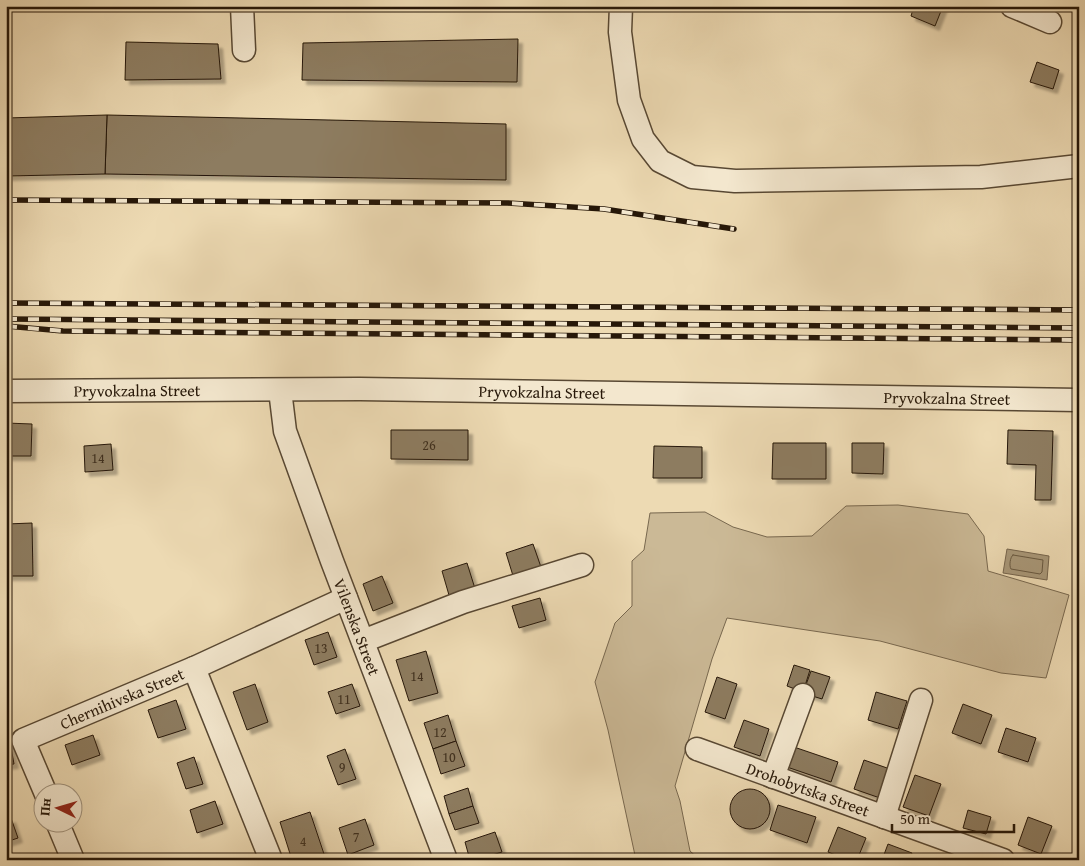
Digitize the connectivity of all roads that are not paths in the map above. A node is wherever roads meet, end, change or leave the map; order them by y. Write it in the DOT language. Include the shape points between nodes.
graph roads {
  1 [pos="242,6"];
  2 [pos="622,6"];
  3 [pos="1012,6"];
  4 [pos="1050,22"];
  5 [pos="244,50"];
  6 [pos="1079,166"];
  7 [pos="280,390"];
  8 [pos="6,391"];
  9 [pos="1079,400"];
  10 [pos="582,565"];
  11 [pos="346,598"];
  12 [pos="362,641"];
  13 [pos="194,668"];
  14 [pos="803,695"];
  15 [pos="922,700"];
  16 [pos="697,749"];
  17 [pos="774,777"];
  18 [pos="42,784"];
  19 [pos="884,817"];
  20 [pos="62,834"];
  21 [pos="73,860"];
  22 [pos="271,860"];
  23 [pos="446,860"];
  24 [pos="1003,860"];
  1 -- 5 [label="street"];
  2 -- 6 [label="street" via="620,32 629,100 643,139 660,161 692,177 735,181 981,177"];
  3 -- 4 [label="street"];
  7 -- 8 [label="street, Pryvokzalna Street"];
  7 -- 9 [label="street, Pryvokzalna Street"];
  7 -- 11 [label="street, Vilenska Street" via="285,430"];
  10 -- 12 [label="street" via="463,602"];
  11 -- 12 [label="street, Vilenska Street"];
  11 -- 13 [label="street"];
  12 -- 23 [label="street, Vilenska Street"];
  13 -- 18 [label="street, Chernihivska Street" via="23,740"];
  13 -- 22 [label="street, Chernihivska Street"];
  14 -- 17 [label="street"];
  15 -- 19 [label="street"];
  16 -- 17 [label="street, Drohobytska Street"];
  17 -- 19 [label="street, Drohobytska Street"];
  19 -- 24 [label="street, Drohobytska Street"];
  20 -- 21 [label="street"];
}
